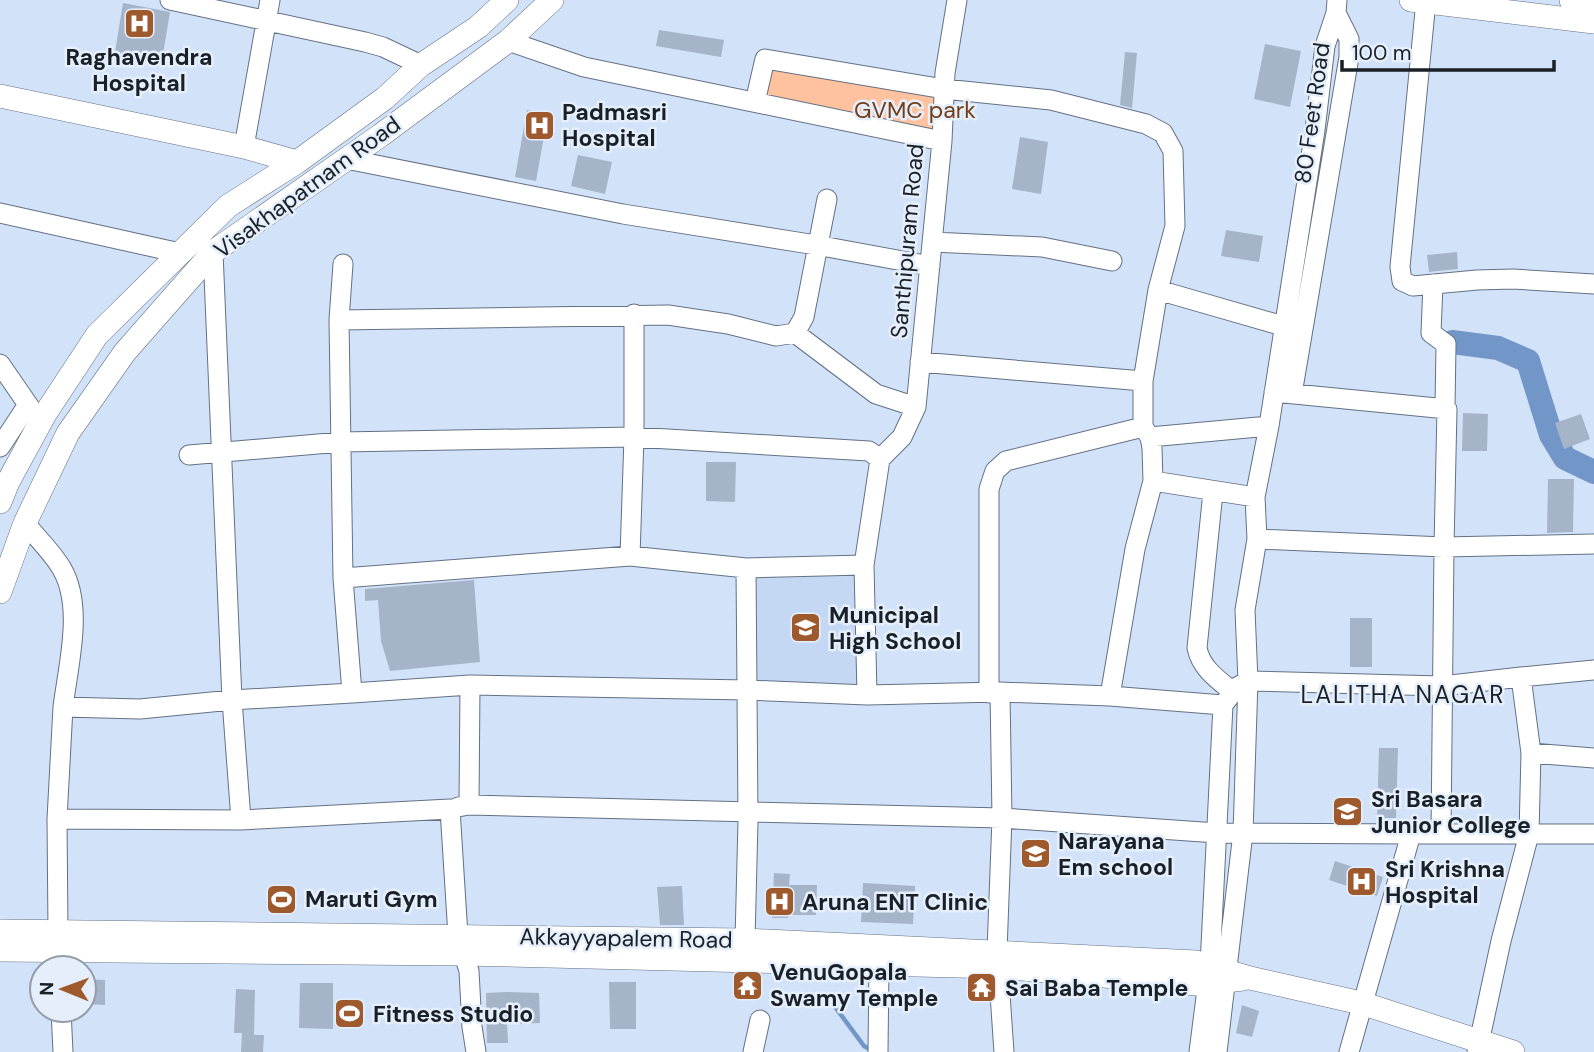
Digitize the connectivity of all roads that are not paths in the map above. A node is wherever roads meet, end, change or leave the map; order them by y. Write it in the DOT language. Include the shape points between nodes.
graph roads {
  1 [pos="170,0"];
  2 [pos="270,0"];
  3 [pos="507,0"];
  4 [pos="552,0"];
  5 [pos="957,0"];
  6 [pos="1571,0"];
  7 [pos="1418,1"];
  8 [pos="1594,3"];
  9 [pos="1337,6"];
  10 [pos="268,21"];
  11 [pos="1594,22"];
  12 [pos="508,41"];
  13 [pos="421,65"];
  14 [pos="944,89"];
  15 [pos="0,96"];
  16 [pos="755,102"];
  17 [pos="942,141"];
  18 [pos="244,147"];
  19 [pos="346,159"];
  20 [pos="297,162"];
  21 [pos="827,199"];
  22 [pos="0,213"];
  23 [pos="932,242"];
  24 [pos="816,244"];
  25 [pos="213,252"];
  26 [pos="180,253"];
  27 [pos="1112,261"];
  28 [pos="343,264"];
  29 [pos="930,266"];
  30 [pos="1433,284"];
  31 [pos="1594,284"];
  32 [pos="1158,290"];
  33 [pos="634,314"];
  34 [pos="339,320"];
  35 [pos="1283,327"];
  36 [pos="795,333"];
  37 [pos="920,362"];
  38 [pos="0,364"];
  39 [pos="1143,381"];
  40 [pos="1283,393"];
  41 [pos="916,407"];
  42 [pos="1445,408"];
  43 [pos="34,414"];
  44 [pos="1269,426"];
  45 [pos="1146,432"];
  46 [pos="634,437"];
  47 [pos="341,442"];
  48 [pos="0,447"];
  49 [pos="224,453"];
  50 [pos="189,455"];
  51 [pos="880,459"];
  52 [pos="1153,481"];
  53 [pos="1213,492"];
  54 [pos="1255,497"];
  55 [pos="0,502"];
  56 [pos="25,523"];
  57 [pos="1257,539"];
  58 [pos="1594,544"];
  59 [pos="1444,547"];
  60 [pos="630,556"];
  61 [pos="864,565"];
  62 [pos="746,568"];
  63 [pos="343,578"];
  64 [pos="0,592"];
  65 [pos="1594,670"];
  66 [pos="1521,677"];
  67 [pos="470,685"];
  68 [pos="1442,686"];
  69 [pos="747,690"];
  70 [pos="995,692"];
  71 [pos="352,693"];
  72 [pos="1235,693"];
  73 [pos="867,695"];
  74 [pos="1110,696"];
  75 [pos="232,700"];
  76 [pos="63,707"];
  77 [pos="1531,753"];
  78 [pos="1594,758"];
  79 [pos="460,807"];
  80 [pos="748,810"];
  81 [pos="1002,818"];
  82 [pos="57,819"];
  83 [pos="241,820"];
  84 [pos="1217,833"];
  85 [pos="1243,833"];
  86 [pos="1411,834"];
  87 [pos="1441,834"];
  88 [pos="1529,834"];
  89 [pos="1594,834"];
  90 [pos="0,931"];
  91 [pos="745,940"];
  92 [pos="461,945"];
  93 [pos="0,950"];
  94 [pos="59,950"];
  95 [pos="998,959"];
  96 [pos="879,965"];
  97 [pos="1224,976"];
  98 [pos="1362,1003"];
  99 [pos="760,1020"];
  100 [pos="62,1024"];
  101 [pos="1478,1048"];
  102 [pos="878,1051"];
  103 [pos="63,1052"];
  104 [pos="476,1052"];
  105 [pos="753,1052"];
  106 [pos="1003,1052"];
  107 [pos="1199,1052"];
  108 [pos="1217,1052"];
  109 [pos="1349,1052"];
  110 [pos="1513,1052"];
  1 -- 10 [label="street"];
  2 -- 10 [label="street"];
  3 -- 13 [label="main road" via="478,27"];
  4 -- 12 [label="main road, Visakhapatnam Road"];
  5 -- 14 [label="street, Santhipuram Road"];
  6 -- 8 [label="main road"];
  7 -- 11 [label="main road"];
  7 -- 30 [label="street" via="1400,267 1402,281 1413,286"];
  9 -- 35 [label="street, 80 Feet Road" via="1325,46"];
  9 -- 40 [label="street, 80 Feet Road" via="1349,39 1349,57"];
  10 -- 13 [label="street" via="383,47"];
  10 -- 18 [label="street"];
  12 -- 16 [label="street" via="584,67"];
  12 -- 19 [label="main road, Visakhapatnam Road"];
  13 -- 20 [label="main road" via="385,99"];
  14 -- 16 [label="street" via="765,60"];
  14 -- 17 [label="street, Santhipuram Road"];
  14 -- 32 [label="street" via="1051,100 1146,124 1163,133 1172,151 1175,226"];
  15 -- 18 [label="main road"];
  16 -- 17 [label="street"];
  17 -- 23 [label="street, Santhipuram Road"];
  18 -- 20 [label="main road"];
  19 -- 24 [label="street" via="623,214"];
  19 -- 25 [label="main road, Visakhapatnam Road"];
  20 -- 26 [label="main road" via="228,206"];
  21 -- 24 [label="street"];
  22 -- 26 [label="street"];
  23 -- 27 [label="street" via="1042,247"];
  23 -- 29 [label="street, Santhipuram Road"];
  24 -- 29 [label="street"];
  24 -- 36 [label="street" via="804,317"];
  25 -- 49 [label="street"];
  25 -- 56 [label="main road, Visakhapatnam Road" via="125,352 68,433"];
  26 -- 43 [label="main road" via="97,335"];
  28 -- 34 [label="street"];
  29 -- 37 [label="street, Santhipuram Road"];
  30 -- 31 [label="street" via="1513,279"];
  30 -- 42 [label="street" via="1432,333 1447,344"];
  32 -- 35 [label="street"];
  32 -- 39 [label="street"];
  33 -- 34 [label="street"];
  33 -- 36 [label="street" via="716,322 776,336"];
  33 -- 46 [label="street"];
  34 -- 47 [label="street"];
  35 -- 40 [label="street, 80 Feet Road"];
  36 -- 41 [label="street" via="876,394"];
  37 -- 39 [label="street"];
  37 -- 41 [label="street, Santhipuram Road"];
  38 -- 43 [label="street"];
  39 -- 45 [label="street"];
  40 -- 42 [label="street"];
  40 -- 44 [label="street"];
  41 -- 51 [label="street" via="902,437"];
  42 -- 59 [label="street" via="1449,412"];
  43 -- 48 [label="street"];
  43 -- 55 [label="main road"];
  44 -- 45 [label="street"];
  44 -- 54 [label="street"];
  45 -- 52 [label="street" via="1152,448"];
  45 -- 70 [label="street" via="1006,461 995,471 989,489"];
  46 -- 47 [label="street"];
  46 -- 51 [label="street" via="869,452"];
  46 -- 60 [label="street"];
  47 -- 49 [label="street"];
  47 -- 63 [label="street"];
  49 -- 50 [label="street"];
  49 -- 75 [label="street"];
  51 -- 61 [label="street"];
  52 -- 53 [label="street"];
  52 -- 74 [label="street" via="1135,549"];
  53 -- 54 [label="street"];
  53 -- 72 [label="street" via="1197,648 1208,670"];
  54 -- 57 [label="street"];
  56 -- 64 [label="main road, Visakhapatnam Road"];
  56 -- 76 [label="street" via="62,569 71,592 74,621"];
  57 -- 59 [label="street"];
  57 -- 72 [label="street"];
  58 -- 59 [label="street"];
  59 -- 68 [label="street"];
  60 -- 62 [label="street"];
  60 -- 63 [label="street"];
  61 -- 62 [label="street"];
  61 -- 73 [label="street"];
  62 -- 69 [label="street"];
  63 -- 71 [label="street"];
  65 -- 66 [label="street"];
  66 -- 68 [label="street"];
  66 -- 77 [label="street"];
  67 -- 69 [label="street"];
  67 -- 71 [label="street"];
  67 -- 79 [label="street"];
  68 -- 72 [label="street"];
  68 -- 87 [label="street"];
  69 -- 73 [label="street"];
  69 -- 80 [label="street"];
  70 -- 73 [label="street"];
  70 -- 74 [label="street"];
  70 -- 81 [label="street"];
  71 -- 75 [label="street"];
  72 -- 74 [label="street"];
  72 -- 84 [label="street"];
  72 -- 85 [label="street"];
  75 -- 76 [label="street" via="140,709"];
  75 -- 83 [label="street"];
  76 -- 82 [label="street"];
  77 -- 78 [label="street"];
  77 -- 88 [label="street"];
  79 -- 80 [label="street"];
  79 -- 83 [label="street"];
  79 -- 92 [label="street"];
  80 -- 81 [label="street"];
  80 -- 91 [label="street"];
  81 -- 84 [label="street"];
  81 -- 95 [label="street"];
  82 -- 83 [label="street"];
  82 -- 94 [label="street"];
  84 -- 85 [label="street"];
  84 -- 97 [label="street"];
  85 -- 86 [label="street"];
  85 -- 97 [label="street"];
  86 -- 87 [label="street"];
  86 -- 98 [label="street"];
  87 -- 88 [label="street"];
  88 -- 89 [label="street"];
  88 -- 101 [label="street"];
  90 -- 94 [label="main road, Akkayyapalem Road"];
  91 -- 92 [label="main road, Akkayyapalem Road"];
  91 -- 95 [label="main road, Akkayyapalem Road"];
  92 -- 94 [label="main road, Akkayyapalem Road"];
  92 -- 96 [label="main road"];
  92 -- 104 [label="street" via="469,971"];
  93 -- 94 [label="main road"];
  95 -- 96 [label="main road"];
  95 -- 97 [label="main road, Akkayyapalem Road" via="1196,962"];
  95 -- 106 [label="street"];
  96 -- 102 [label="street"];
  97 -- 98 [label="main road, Akkayyapalem Road"];
  97 -- 107 [label="street"];
  97 -- 108 [label="street"];
  98 -- 101 [label="main road, Akkayyapalem Road"];
  98 -- 109 [label="street"];
  99 -- 105 [label="street"];
  100 -- 103 [label="street"];
  101 -- 110 [label="main road, Akkayyapalem Road"];
}
